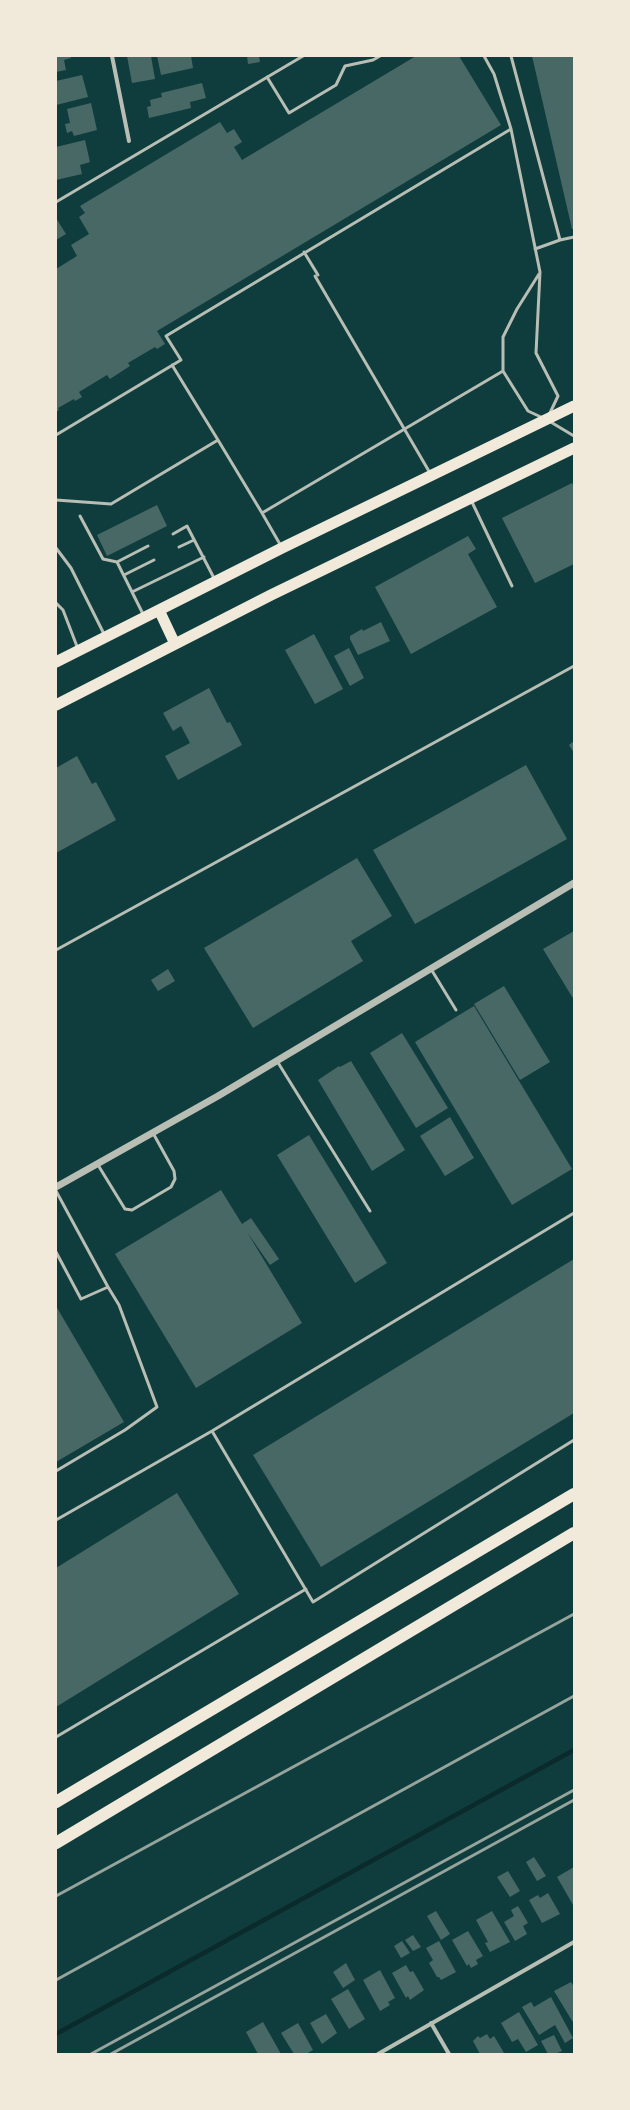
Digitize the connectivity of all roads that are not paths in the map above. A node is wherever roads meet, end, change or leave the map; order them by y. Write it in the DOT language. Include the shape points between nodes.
graph roads {
  1 [pos="112,56"];
  2 [pos="303,56"];
  3 [pos="380,56"];
  4 [pos="484,56"];
  5 [pos="511,56"];
  6 [pos="267,77"];
  7 [pos="511,129"];
  8 [pos="129,141"];
  9 [pos="56,202"];
  10 [pos="574,237"];
  11 [pos="560,240"];
  12 [pos="535,249"];
  13 [pos="304,252"];
  14 [pos="540,272"];
  15 [pos="172,365"];
  16 [pos="503,372"];
  17 [pos="574,406"];
  18 [pos="547,420"];
  19 [pos="405,428"];
  20 [pos="56,435"];
  21 [pos="574,436"];
  22 [pos="218,440"];
  23 [pos="574,448"];
  24 [pos="431,475"];
  25 [pos="471,498"];
  26 [pos="56,500"];
  27 [pos="262,513"];
  28 [pos="80,516"];
  29 [pos="173,534"];
  30 [pos="194,540"];
  31 [pos="148,546"];
  32 [pos="180,547"];
  33 [pos="56,548"];
  34 [pos="282,548"];
  35 [pos="204,557"];
  36 [pos="154,560"];
  37 [pos="117,562"];
  38 [pos="124,575"];
  39 [pos="216,581"];
  40 [pos="512,586"];
  41 [pos="132,592"];
  42 [pos="56,603"];
  43 [pos="159,610"];
  44 [pos="144,617"];
  45 [pos="106,637"];
  46 [pos="176,644"];
  47 [pos="78,651"];
  48 [pos="56,662"];
  49 [pos="574,666"];
  50 [pos="56,705"];
  51 [pos="574,883"];
  52 [pos="56,950"];
  53 [pos="431,969"];
  54 [pos="456,1010"];
  55 [pos="277,1061"];
  56 [pos="152,1132"];
  57 [pos="97,1163"];
  58 [pos="56,1187"];
  59 [pos="56,1191"];
  60 [pos="370,1211"];
  61 [pos="574,1213"];
  62 [pos="56,1252"];
  63 [pos="108,1287"];
  64 [pos="212,1431"];
  65 [pos="574,1440"];
  66 [pos="56,1470"];
  67 [pos="574,1494"];
  68 [pos="56,1520"];
  69 [pos="574,1533"];
  70 [pos="306,1589"];
  71 [pos="56,1737"];
  72 [pos="56,1802"];
  73 [pos="56,1843"];
  74 [pos="574,1942"];
  75 [pos="431,2023"];
  76 [pos="378,2054"];
  77 [pos="449,2054"];
  1 -- 8 [label="street"];
  2 -- 6 [label="lane"];
  3 -- 6 [label="lane" via="345,66 336,85 289,113"];
  4 -- 7 [label="lane" via="494,74"];
  5 -- 11 [label="lane"];
  6 -- 9 [label="lane"];
  7 -- 12 [label="lane"];
  7 -- 13 [label="lane"];
  10 -- 11 [label="lane"];
  11 -- 12 [label="lane"];
  12 -- 14 [label="lane"];
  13 -- 15 [label="lane" via="166,336 181,360"];
  13 -- 19 [label="lane"];
  14 -- 16 [label="lane" via="503,337"];
  14 -- 18 [label="lane" via="536,353 558,396"];
  15 -- 20 [label="lane"];
  15 -- 22 [label="lane"];
  16 -- 18 [label="lane" via="528,411"];
  16 -- 19 [label="lane"];
  17 -- 18 [label="highway"];
  18 -- 21 [label="lane"];
  18 -- 24 [label="highway"];
  19 -- 24 [label="lane"];
  19 -- 27 [label="lane"];
  22 -- 26 [label="lane" via="111,504"];
  22 -- 27 [label="lane"];
  23 -- 25 [label="highway"];
  24 -- 34 [label="highway"];
  25 -- 40 [label="lane"];
  25 -- 46 [label="highway"];
  27 -- 34 [label="lane"];
  28 -- 37 [label="lane" via="103,559"];
  29 -- 30 [label="lane" via="187,526"];
  30 -- 32 [label="lane"];
  30 -- 35 [label="lane"];
  31 -- 37 [label="lane"];
  33 -- 45 [label="lane" via="71,568"];
  34 -- 39 [label="highway"];
  35 -- 39 [label="lane"];
  35 -- 41 [label="lane"];
  36 -- 38 [label="lane"];
  37 -- 38 [label="lane"];
  38 -- 41 [label="lane"];
  39 -- 43 [label="highway"];
  41 -- 44 [label="lane"];
  42 -- 47 [label="lane" via="63,610"];
  43 -- 44 [label="highway"];
  43 -- 46 [label="highway"];
  44 -- 45 [label="highway"];
  45 -- 47 [label="highway"];
  46 -- 50 [label="highway"];
  47 -- 48 [label="highway"];
  49 -- 52 [label="lane"];
  51 -- 53 [label="street"];
  53 -- 54 [label="lane"];
  53 -- 55 [label="street"];
  55 -- 56 [label="street"];
  55 -- 60 [label="lane"];
  56 -- 57 [label="street"];
  56 -- 57 [label="lane" via="174,1171 175,1179 172,1187 132,1210 125,1209"];
  57 -- 58 [label="street"];
  59 -- 63 [label="lane"];
  61 -- 64 [label="lane"];
  62 -- 63 [label="lane" via="81,1299"];
  63 -- 66 [label="lane" via="119,1305 157,1407 125,1430"];
  64 -- 68 [label="lane"];
  64 -- 70 [label="lane"];
  65 -- 70 [label="lane" via="313,1602"];
  67 -- 72 [label="highway"];
  69 -- 73 [label="highway"];
  70 -- 71 [label="lane"];
  74 -- 75 [label="street"];
  75 -- 76 [label="street"];
  75 -- 77 [label="street"];
}
